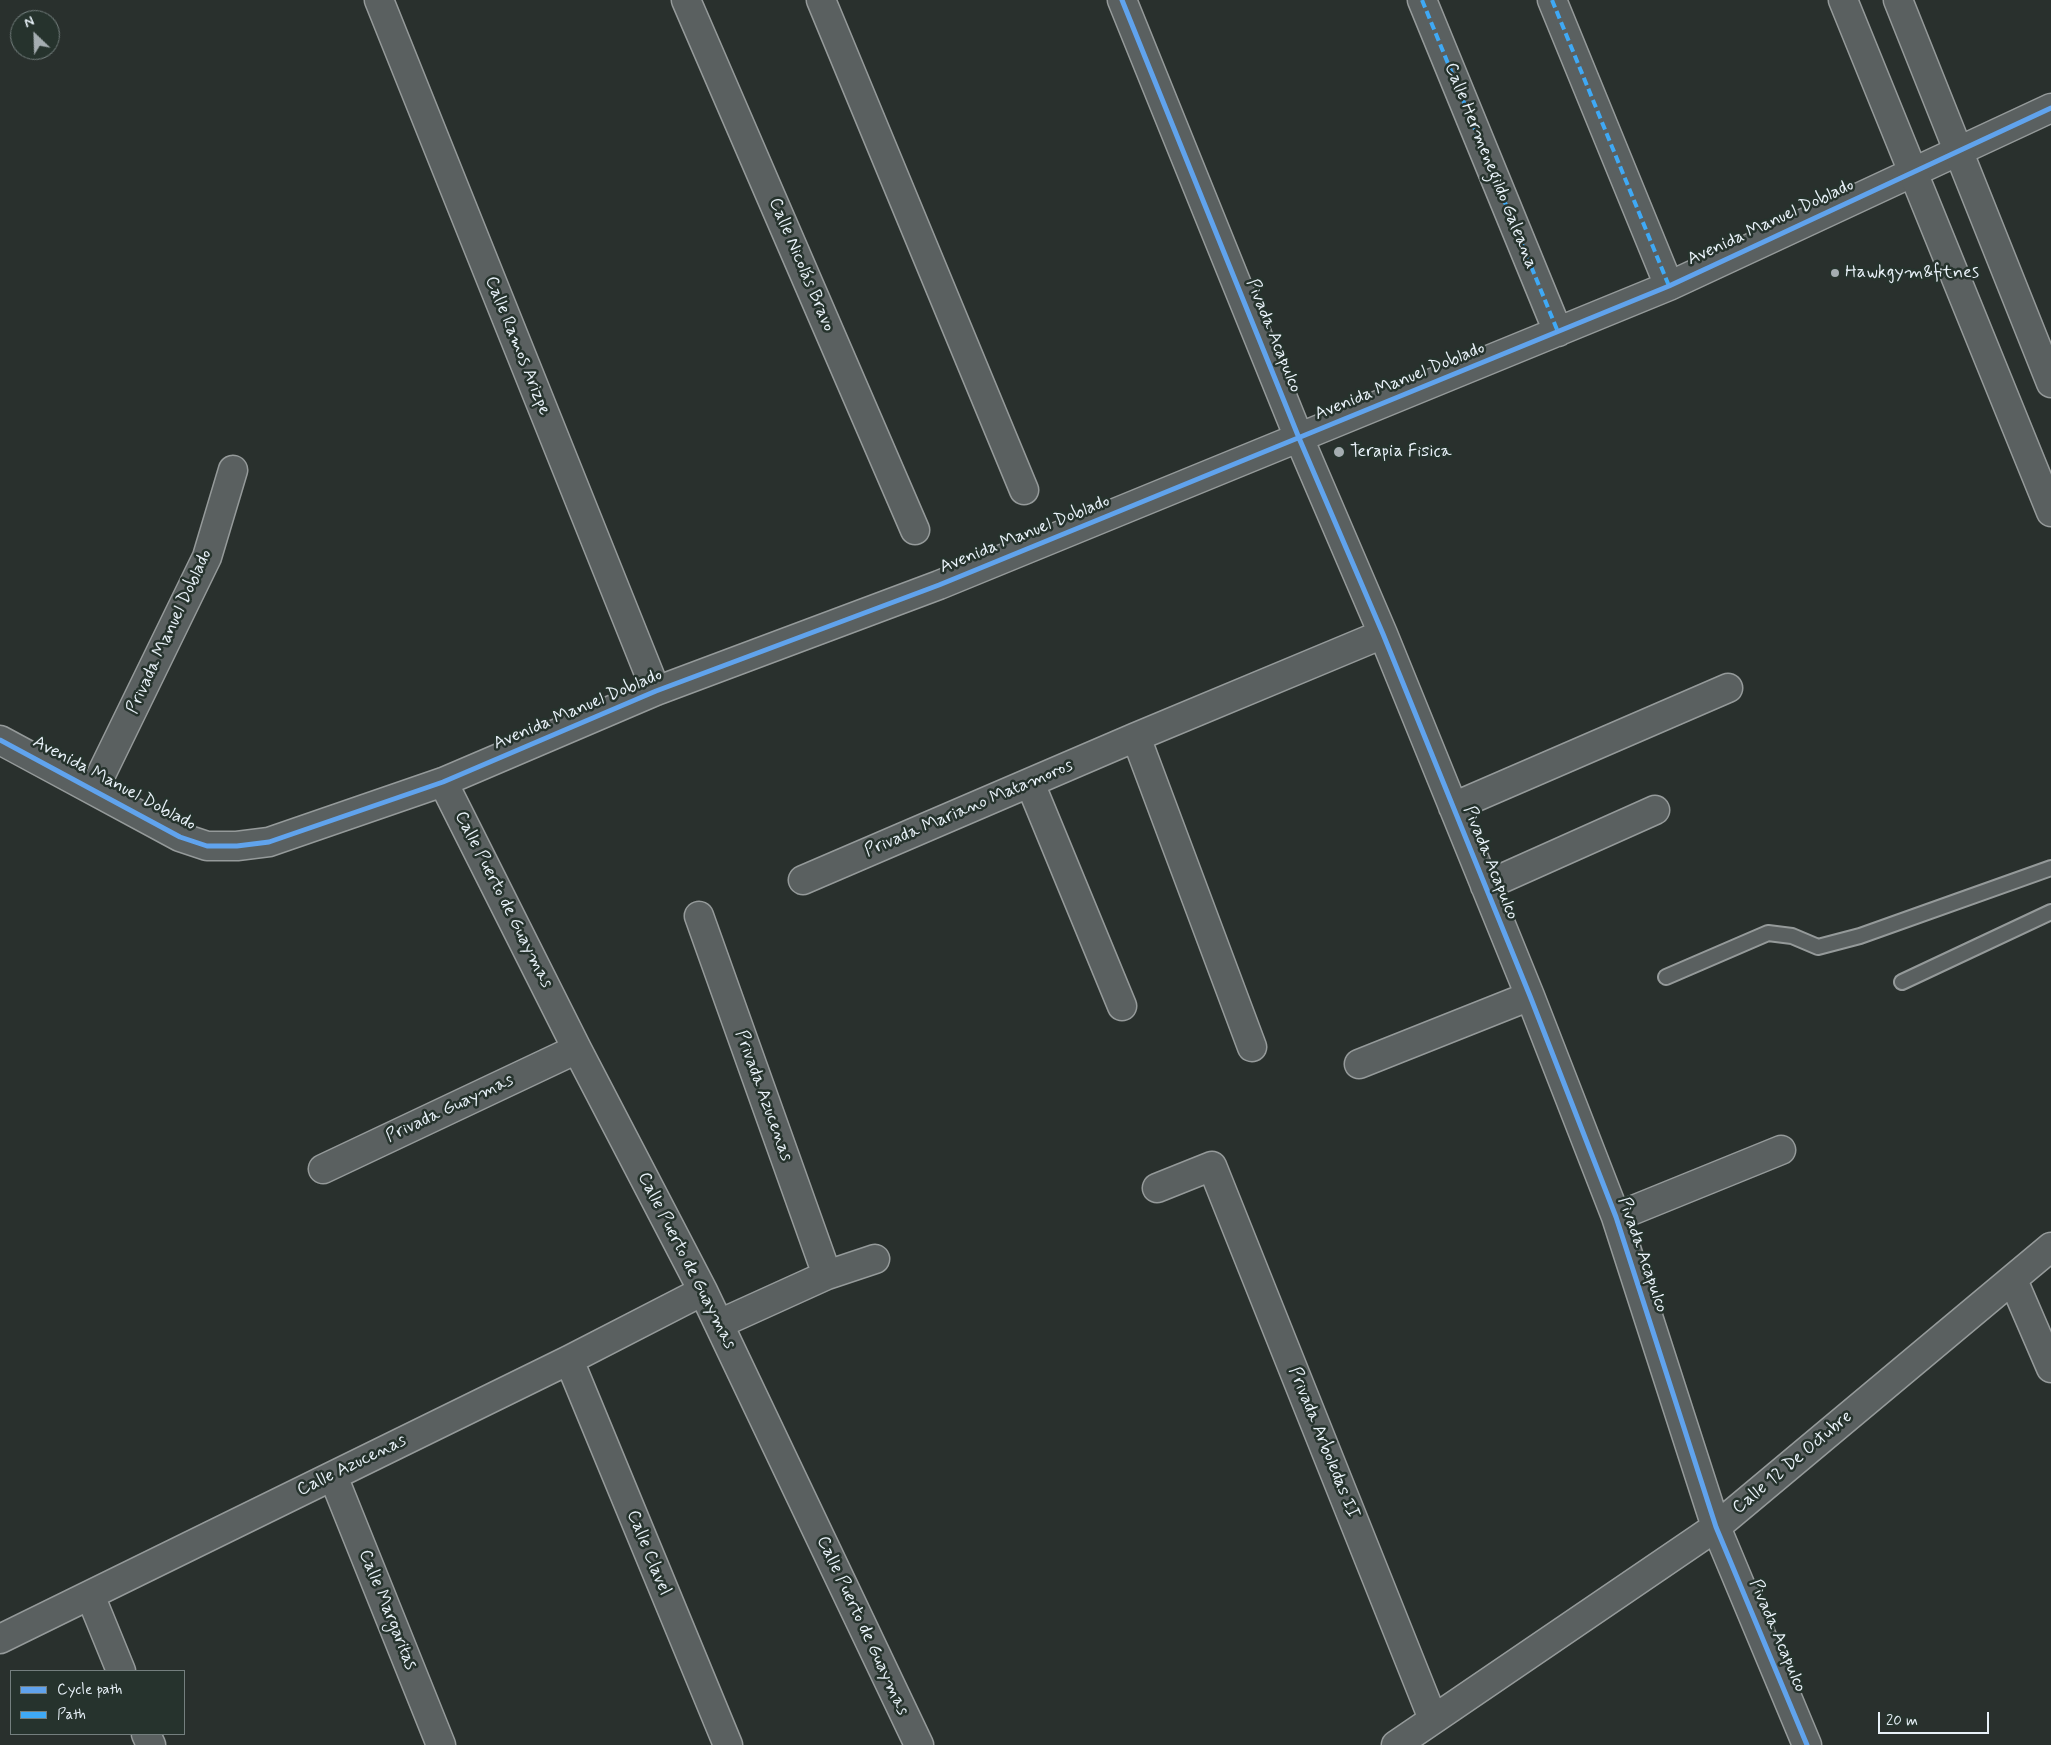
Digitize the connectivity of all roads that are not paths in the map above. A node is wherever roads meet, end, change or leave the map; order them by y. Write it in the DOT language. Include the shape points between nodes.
graph roads {
  1 [pos="379,0"];
  2 [pos="686,0"];
  3 [pos="821,0"];
  4 [pos="1122,0"];
  5 [pos="1422,0"];
  6 [pos="1552,0"];
  7 [pos="1843,0"];
  8 [pos="1898,0"];
  9 [pos="2051,108"];
  10 [pos="1959,150"];
  11 [pos="1912,171"];
  12 [pos="1669,286"];
  13 [pos="1558,332"];
  14 [pos="2051,383"];
  15 [pos="1299,438"];
  16 [pos="233,470"];
  17 [pos="1024,490"];
  18 [pos="2051,512"];
  19 [pos="915,530"];
  20 [pos="1383,634"];
  21 [pos="1728,688"];
  22 [pos="656,691"];
  23 [pos="1136,737"];
  24 [pos="0,740"];
  25 [pos="444,782"];
  26 [pos="1030,783"];
  27 [pos="94,789"];
  28 [pos="1453,807"];
  29 [pos="1655,810"];
  30 [pos="2051,868"];
  31 [pos="803,880"];
  32 [pos="1484,886"];
  33 [pos="2051,912"];
  34 [pos="699,916"];
  35 [pos="1666,977"];
  36 [pos="1902,982"];
  37 [pos="1530,996"];
  38 [pos="1122,1006"];
  39 [pos="1252,1047"];
  40 [pos="577,1049"];
  41 [pos="1359,1064"];
  42 [pos="1781,1150"];
  43 [pos="324,1169"];
  44 [pos="1157,1188"];
  45 [pos="1616,1217"];
  46 [pos="2051,1247"];
  47 [pos="875,1260"];
  48 [pos="827,1275"];
  49 [pos="2013,1280"];
  50 [pos="703,1291"];
  51 [pos="719,1324"];
  52 [pos="568,1360"];
  53 [pos="2051,1368"];
  54 [pos="333,1476"];
  55 [pos="1716,1527"];
  56 [pos="90,1595"];
  57 [pos="0,1639"];
  58 [pos="121,1670"];
  59 [pos="1433,1719"];
  60 [pos="441,1745"];
  61 [pos="728,1745"];
  62 [pos="919,1745"];
  63 [pos="1396,1745"];
  64 [pos="1807,1745"];
  1 -- 22 [label="street, Calle Ramos Arizpe"];
  2 -- 19 [label="street, Calle Nicolás Bravo"];
  3 -- 17 [label="street"];
  4 -- 15 [label="street, Pivada Acapulco"];
  5 -- 13 [label="street, Calle Hermenegildo Galeana"];
  6 -- 12 [label="street"];
  7 -- 11 [label="street"];
  8 -- 10 [label="street"];
  9 -- 10 [label="street, Avenida Manuel Doblado"];
  10 -- 11 [label="street, Avenida Manuel Doblado"];
  10 -- 14 [label="street"];
  11 -- 12 [label="street, Avenida Manuel Doblado"];
  11 -- 18 [label="street"];
  12 -- 13 [label="street, Avenida Manuel Doblado"];
  13 -- 15 [label="street, Avenida Manuel Doblado"];
  15 -- 20 [label="street, Pivada Acapulco"];
  15 -- 22 [label="street, Avenida Manuel Doblado" via="939,584"];
  16 -- 27 [label="street, Privada Manuel Doblado" via="207,557"];
  20 -- 23 [label="street, Privada Mariano Matamoros"];
  20 -- 28 [label="street, Pivada Acapulco"];
  21 -- 28 [label="street"];
  22 -- 25 [label="street, Avenida Manuel Doblado"];
  23 -- 26 [label="street, Privada Mariano Matamoros"];
  23 -- 39 [label="street"];
  24 -- 27 [label="street, Avenida Manuel Doblado"];
  25 -- 27 [label="street, Avenida Manuel Doblado" via="269,842 238,846 207,846 180,837"];
  25 -- 40 [label="street, Calle Puerto de Guaymas"];
  26 -- 31 [label="street, Privada Mariano Matamoros"];
  26 -- 38 [label="street"];
  28 -- 32 [label="street, Pivada Acapulco"];
  29 -- 32 [label="street"];
  30 -- 35 [label="lane" via="1860,936 1818,947 1792,936 1768,933"];
  32 -- 37 [label="street, Pivada Acapulco"];
  33 -- 36 [label="lane"];
  34 -- 48 [label="street, Privada Azucenas"];
  37 -- 41 [label="street"];
  37 -- 45 [label="street, Pivada Acapulco"];
  40 -- 43 [label="street, Privada Guaymas"];
  40 -- 50 [label="street, Calle Puerto de Guaymas"];
  42 -- 45 [label="street"];
  44 -- 59 [label="street, Privada Arboledas II" via="1212,1166"];
  45 -- 55 [label="street, Pivada Acapulco"];
  46 -- 49 [label="street, Calle 12 De Octubre"];
  47 -- 48 [label="street"];
  48 -- 51 [label="street"];
  49 -- 53 [label="street"];
  49 -- 55 [label="street, Calle 12 De Octubre"];
  50 -- 51 [label="street, Calle Puerto de Guaymas"];
  50 -- 52 [label="street, Calle Azucenas"];
  51 -- 62 [label="street, Calle Puerto de Guaymas"];
  52 -- 54 [label="street, Calle Azucenas"];
  52 -- 61 [label="street, Calle Clavel"];
  54 -- 56 [label="street, Calle Azucenas"];
  54 -- 60 [label="street, Calle Margaritas"];
  55 -- 59 [label="street, Calle 12 De Octubre"];
  55 -- 64 [label="street, Pivada Acapulco"];
  56 -- 57 [label="street, Calle Azucenas"];
  56 -- 58 [label="street"];
  59 -- 63 [label="street, Calle 12 De Octubre"];
}
